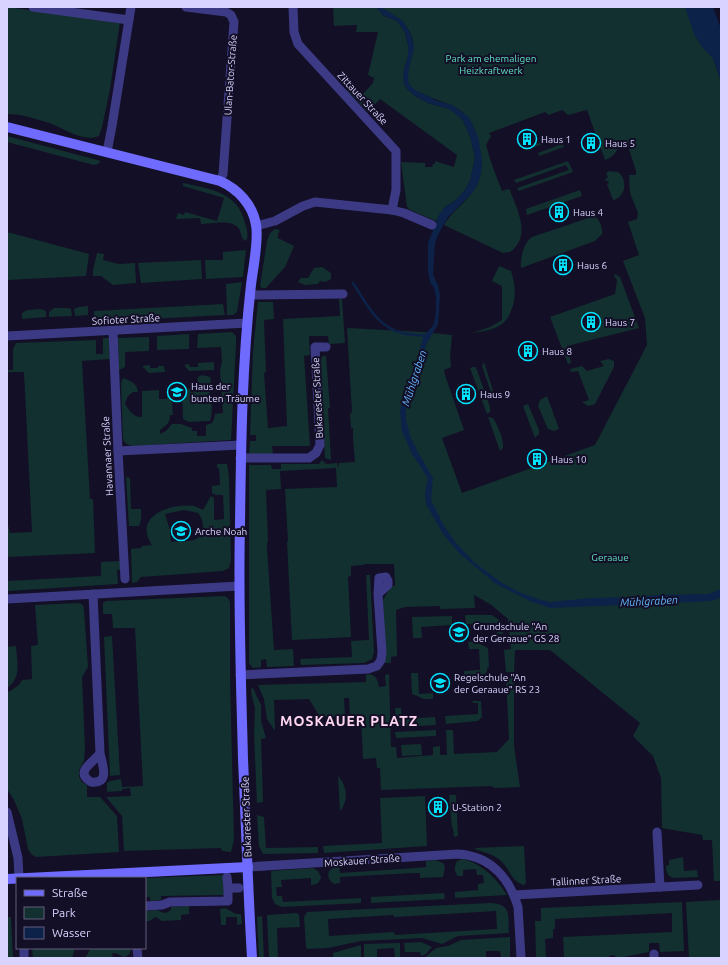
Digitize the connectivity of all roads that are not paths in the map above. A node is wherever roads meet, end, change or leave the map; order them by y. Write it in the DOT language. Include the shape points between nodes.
graph roads {
  1 [pos="34,7"];
  2 [pos="131,7"];
  3 [pos="186,7"];
  4 [pos="293,7"];
  5 [pos="129,20"];
  6 [pos="7,127"];
  7 [pos="107,152"];
  8 [pos="220,181"];
  9 [pos="392,210"];
  10 [pos="432,225"];
  11 [pos="256,226"];
  12 [pos="343,294"];
  13 [pos="250,295"];
  14 [pos="247,323"];
  15 [pos="113,331"];
  16 [pos="7,336"];
  17 [pos="326,347"];
  18 [pos="241,445"];
  19 [pos="118,451"];
  20 [pos="240,458"];
  21 [pos="125,579"];
  22 [pos="239,586"];
  23 [pos="93,594"];
  24 [pos="378,594"];
  25 [pos="7,599"];
  26 [pos="240,675"];
  27 [pos="100,753"];
  28 [pos="7,812"];
  29 [pos="657,832"];
  30 [pos="248,867"];
  31 [pos="19,877"];
  32 [pos="37,877"];
  33 [pos="227,877"];
  34 [pos="698,885"];
  35 [pos="660,887"];
  36 [pos="228,888"];
  37 [pos="239,888"];
  38 [pos="514,895"];
  39 [pos="146,906"];
  40 [pos="252,958"];
  41 [pos="521,958"];
  1 -- 5 [label="street"];
  2 -- 5 [label="street"];
  3 -- 8 [label="street, Ulan-Bator-Straße" via="226,12 234,22"];
  4 -- 9 [label="street, Zittauer Straße" via="294,32 298,44 396,151 396,190"];
  5 -- 7 [label="street"];
  6 -- 7 [label="street"];
  7 -- 8 [label="street"];
  8 -- 11 [label="street" via="243,197 252,212"];
  9 -- 10 [label="street"];
  9 -- 11 [label="street" via="315,202 276,221"];
  11 -- 13 [label="street, Bukarester Straße"];
  12 -- 13 [label="street"];
  13 -- 14 [label="street, Bukarester Straße"];
  14 -- 15 [label="street, Sofioter Straße"];
  14 -- 18 [label="street, Bukarester Straße"];
  15 -- 16 [label="street, Sofioter Straße"];
  15 -- 19 [label="street, Havannaer Straße"];
  17 -- 20 [label="street, Bukarester Straße" via="315,347 320,445 316,453 309,458"];
  18 -- 19 [label="street"];
  18 -- 20 [label="street, Bukarester Straße"];
  19 -- 21 [label="street, Havannaer Straße"];
  20 -- 22 [label="street, Bukarester Straße"];
  22 -- 23 [label="street"];
  22 -- 26 [label="street, Bukarester Straße"];
  23 -- 25 [label="street"];
  23 -- 27 [label="street"];
  24 -- 26 [label="street" via="382,652 377,666 368,669"];
  26 -- 30 [label="street, Bukarester Straße"];
  28 -- 31 [label="street" via="18,858"];
  29 -- 35 [label="street"];
  30 -- 32 [label="street, Moskauer Straße"];
  30 -- 38 [label="street, Moskauer Straße" via="466,854 476,856 495,868"];
  30 -- 40 [label="street, Bukarester Straße"];
  33 -- 36 [label="street"];
  34 -- 35 [label="street, Tallinner Straße"];
  35 -- 38 [label="street, Tallinner Straße"];
  36 -- 37 [label="street"];
  36 -- 39 [label="street" via="228,901 170,902"];
  38 -- 41 [label="street, Moskauer Straße" via="518,906"];
}
